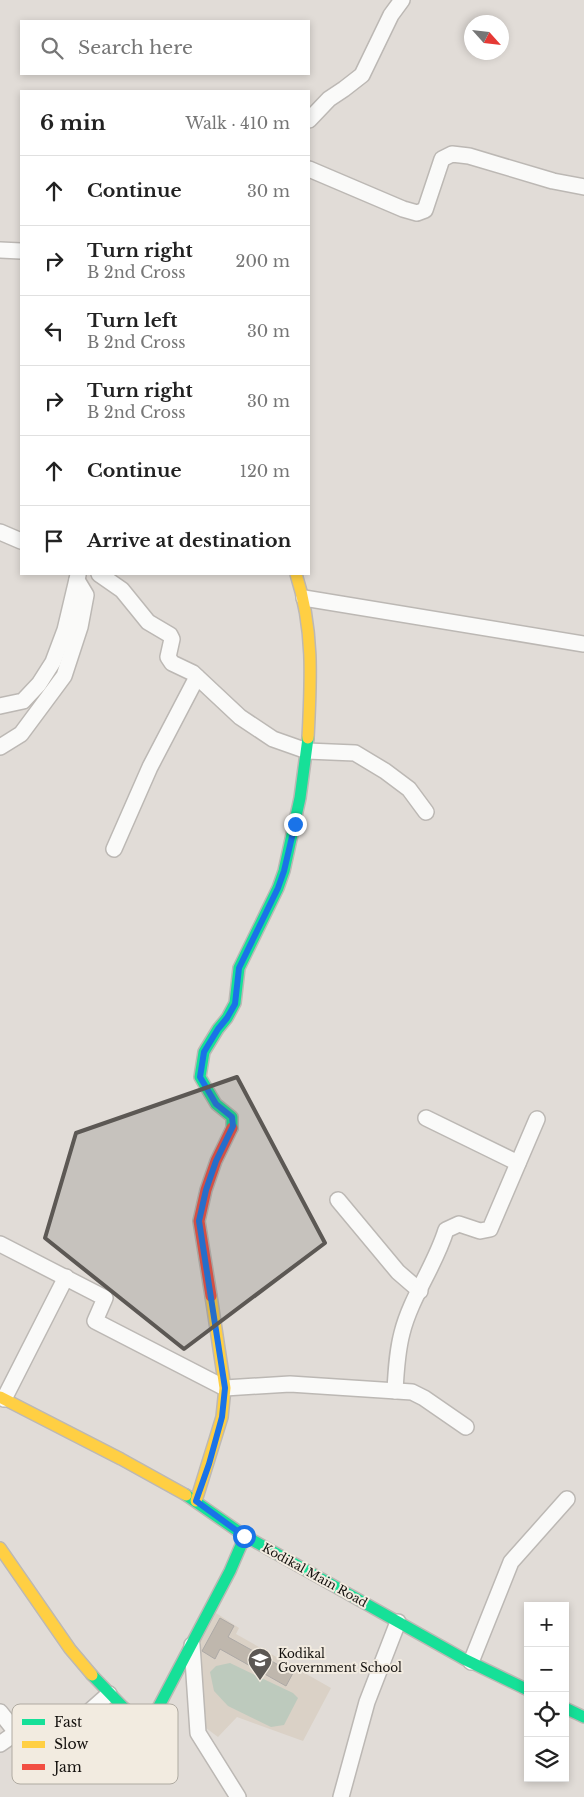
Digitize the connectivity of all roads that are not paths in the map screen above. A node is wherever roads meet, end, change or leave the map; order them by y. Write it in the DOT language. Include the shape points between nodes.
graph roads {
  1 [pos="402,0"];
  2 [pos="310,119"];
  3 [pos="310,169"];
  4 [pos="584,187"];
  5 [pos="0,250"];
  6 [pos="20,251"];
  7 [pos="0,532"];
  8 [pos="20,541"];
  9 [pos="100,575"];
  10 [pos="296,575"];
  11 [pos="78,577"];
  12 [pos="304,598"];
  13 [pos="584,644"];
  14 [pos="197,676"];
  15 [pos="0,706"];
  16 [pos="0,747"];
  17 [pos="307,751"];
  18 [pos="426,812"];
  19 [pos="114,849"];
  20 [pos="426,1118"];
  21 [pos="537,1119"];
  22 [pos="518,1164"];
  23 [pos="338,1200"];
  24 [pos="0,1244"];
  25 [pos="66,1278"];
  26 [pos="420,1291"];
  27 [pos="225,1388"];
  28 [pos="395,1390"];
  29 [pos="2,1398"];
  30 [pos="466,1427"];
  31 [pos="567,1498"];
  32 [pos="196,1501"];
  33 [pos="244,1536"];
  34 [pos="0,1548"];
  35 [pos="398,1622"];
  36 [pos="192,1643"];
  37 [pos="471,1662"];
  38 [pos="524,1688"];
  39 [pos="110,1694"];
  40 [pos="98,1704"];
  41 [pos="120,1704"];
  42 [pos="160,1704"];
  43 [pos="569,1710"];
  44 [pos="0,1712"];
  45 [pos="584,1717"];
  46 [pos="12,1727"];
  47 [pos="12,1735"];
  48 [pos="0,1744"];
  49 [pos="238,1797"];
  50 [pos="341,1797"];
  1 -- 2 [label="street" via="391,15 362,75 329,99"];
  3 -- 4 [label="street" via="417,212 425,210 442,159 452,154"];
  5 -- 6 [label="street"];
  7 -- 8 [label="street"];
  9 -- 14 [label="street" via="122,590 148,622 170,635 168,657 172,663"];
  10 -- 12 [label="street"];
  11 -- 15 [label="street" via="65,630 53,662 40,684 22,701"];
  11 -- 16 [label="street" via="86,595 80,627 64,676 21,734"];
  12 -- 13 [label="street"];
  12 -- 17 [label="street" via="311,685"];
  14 -- 17 [label="street" via="256,728 273,739"];
  14 -- 19 [label="street" via="150,767"];
  17 -- 18 [label="street" via="355,753 409,789"];
  17 -- 27 [label="street" via="284,871 239,968 235,1004 204,1052 200,1077 216,1104 232,1117 233,1126 216,1161 199,1221"];
  20 -- 22 [label="street"];
  21 -- 22 [label="street"];
  22 -- 26 [label="street" via="490,1229 480,1231 459,1224 446,1230"];
  23 -- 26 [label="street" via="398,1272"];
  24 -- 25 [label="street"];
  25 -- 27 [label="street" via="105,1298 95,1321"];
  25 -- 29 [label="street"];
  26 -- 28 [label="street" via="402,1332"];
  27 -- 28 [label="street" via="290,1384"];
  27 -- 32 [label="street" via="222,1417"];
  28 -- 30 [label="street" via="412,1392 424,1398"];
  29 -- 32 [label="street, Kodikal Main Road"];
  31 -- 37 [label="street" via="510,1562"];
  32 -- 33 [label="street, Kodikal Main Road"];
  33 -- 35 [label="street, Kodikal Main Road"];
  33 -- 36 [label="street" via="230,1571"];
  34 -- 39 [label="street" via="61,1637"];
  35 -- 37 [label="street, Kodikal Main Road"];
  35 -- 50 [label="street" via="367,1702"];
  36 -- 42 [label="street"];
  36 -- 49 [label="street" via="198,1733"];
  37 -- 38 [label="street, Kodikal Main Road"];
  39 -- 40 [label="street"];
  39 -- 41 [label="street"];
  43 -- 45 [label="street"];
  44 -- 46 [label="street"];
  47 -- 48 [label="street"];
}
